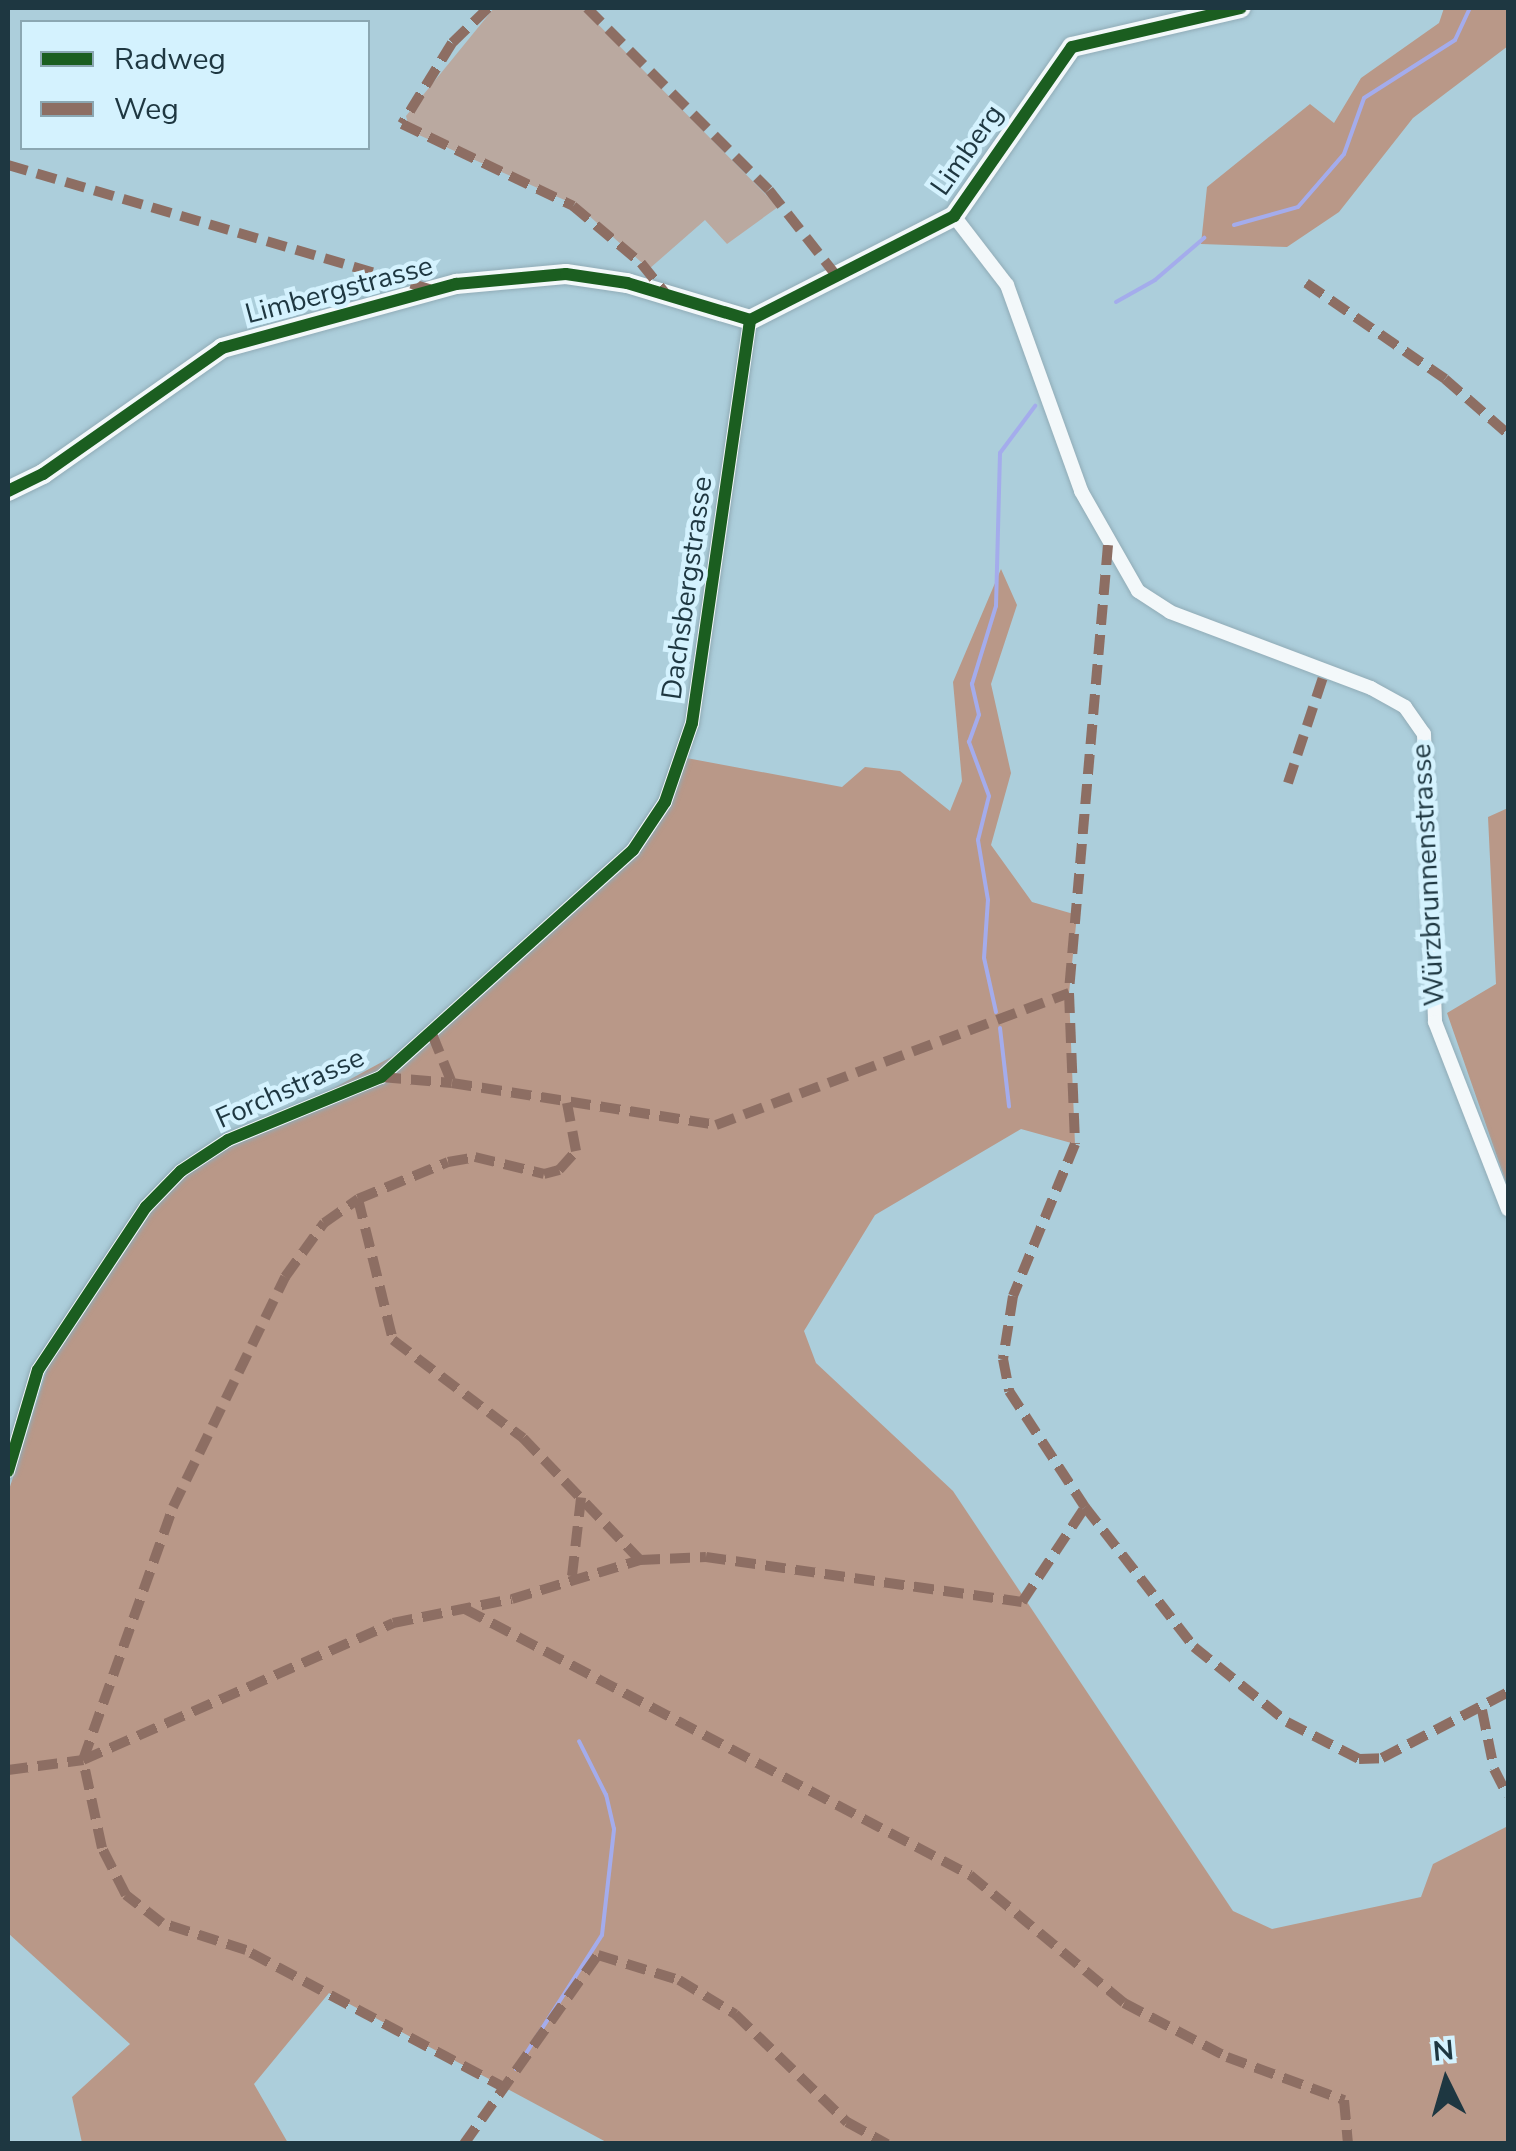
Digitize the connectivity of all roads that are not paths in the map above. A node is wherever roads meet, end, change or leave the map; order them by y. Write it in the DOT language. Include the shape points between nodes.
graph roads {
  1 [pos="1241,8"];
  2 [pos="954,216"];
  3 [pos="750,320"];
  4 [pos="8,492"];
  5 [pos="633,850"];
  6 [pos="1508,1209"];
  7 [pos="8,1471"];
  1 -- 2 [label="street, Limberg" via="1072,47"];
  2 -- 3 [label="street, Limberg"];
  2 -- 6 [label="street, Würzbrunnenstrasse" via="1007,284 1081,492 1138,591 1170,612 1371,688 1405,707 1424,734 1435,1022"];
  3 -- 4 [label="street, Limbergstrasse" via="666,293 566,274 504,276 222,348 44,474"];
  3 -- 5 [label="street, Dachsbergstrasse" via="692,723 664,802"];
  5 -- 7 [label="street, Forchstrasse" via="382,1077 228,1140 181,1171 146,1207 58,1331 38,1370"];
}
